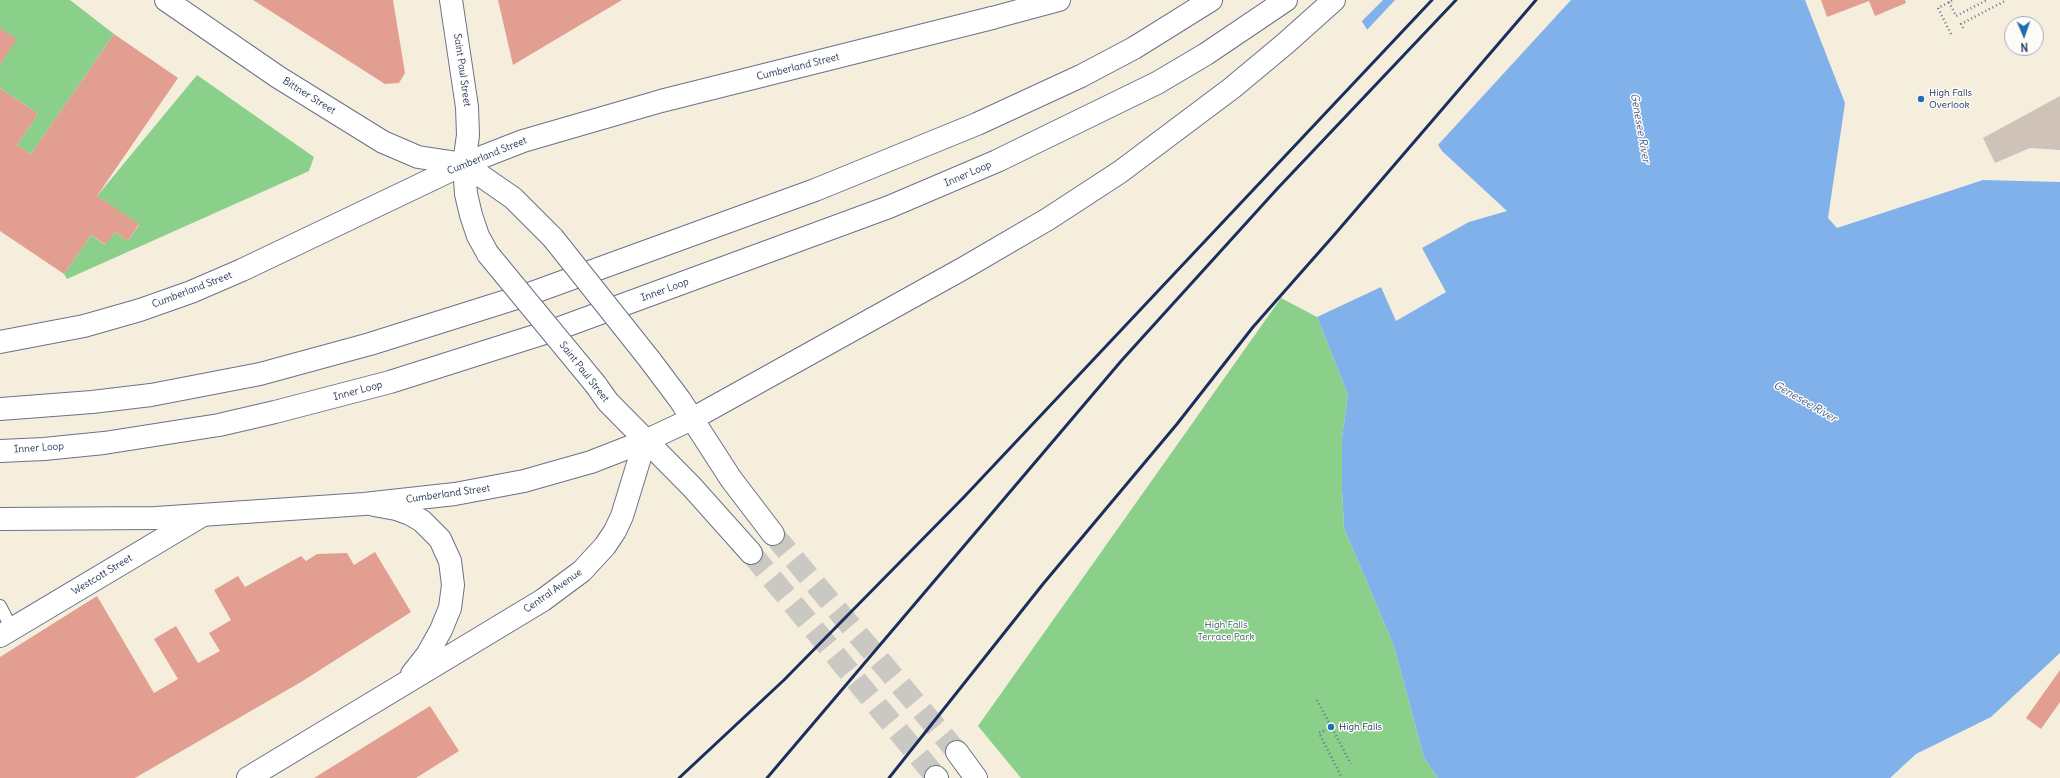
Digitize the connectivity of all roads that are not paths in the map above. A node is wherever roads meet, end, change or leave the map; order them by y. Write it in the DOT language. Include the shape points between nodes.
graph roads {
  1 [pos="166,0"];
  2 [pos="452,0"];
  3 [pos="1015,0"];
  4 [pos="1059,0"];
  5 [pos="1211,0"];
  6 [pos="1286,0"];
  7 [pos="1333,1"];
  8 [pos="992,18"];
  9 [pos="464,164"];
  10 [pos="0,342"];
  11 [pos="0,409"];
  12 [pos="692,418"];
  13 [pos="646,441"];
  14 [pos="0,451"];
  15 [pos="364,504"];
  16 [pos="203,514"];
  17 [pos="0,519"];
  18 [pos="773,534"];
  19 [pos="751,553"];
  20 [pos="0,606"];
  21 [pos="6,633"];
  22 [pos="398,687"];
  23 [pos="957,752"];
  24 [pos="248,778"];
  25 [pos="976,778"];
  1 -- 9 [label="main road, Bittner Street" via="278,77 384,142 418,158"];
  2 -- 9 [label="main road, Saint Paul Street" via="466,99 468,135"];
  3 -- 8 [label="main road"];
  4 -- 8 [label="main road, Cumberland Street"];
  5 -- 11 [label="main road" via="1128,51 1075,79 970,127 815,190 529,294 370,344 260,374 151,395"];
  6 -- 14 [label="main road, Inner Loop" via="1206,54 1157,83 997,161 839,226 557,329 390,382 219,425 104,443"];
  7 -- 12 [label="main road, Cumberland Street" via="1232,88 1120,172 1048,219"];
  8 -- 9 [label="main road, Cumberland Street" via="614,114 523,141"];
  9 -- 10 [label="main road, Cumberland Street" via="191,292 84,326"];
  9 -- 12 [label="main road, bridge" via="513,198 553,238 650,360"];
  9 -- 13 [label="main road, Saint Paul Street, bridge" via="470,216 488,254 608,402"];
  12 -- 13 [label="main road, Cumberland Street"];
  12 -- 18 [label="main road" via="731,479"];
  13 -- 15 [label="main road, Cumberland Street" via="591,462 524,481 455,494"];
  13 -- 19 [label="main road, Saint Paul Street" via="692,487"];
  13 -- 22 [label="main road, Central Avenue" via="615,531 582,571 543,600"];
  15 -- 16 [label="main road, Cumberland Street"];
  15 -- 22 [label="main road, Central Avenue" via="396,509 422,521 440,539 450,562 453,597 446,619 427,656"];
  16 -- 17 [label="main road, Cumberland Street" via="99,520"];
  16 -- 21 [label="main road, Westcott Street"];
  20 -- 21 [label="lane"];
  22 -- 24 [label="main road, Central Avenue"];
  23 -- 25 [label="main road"];
}
